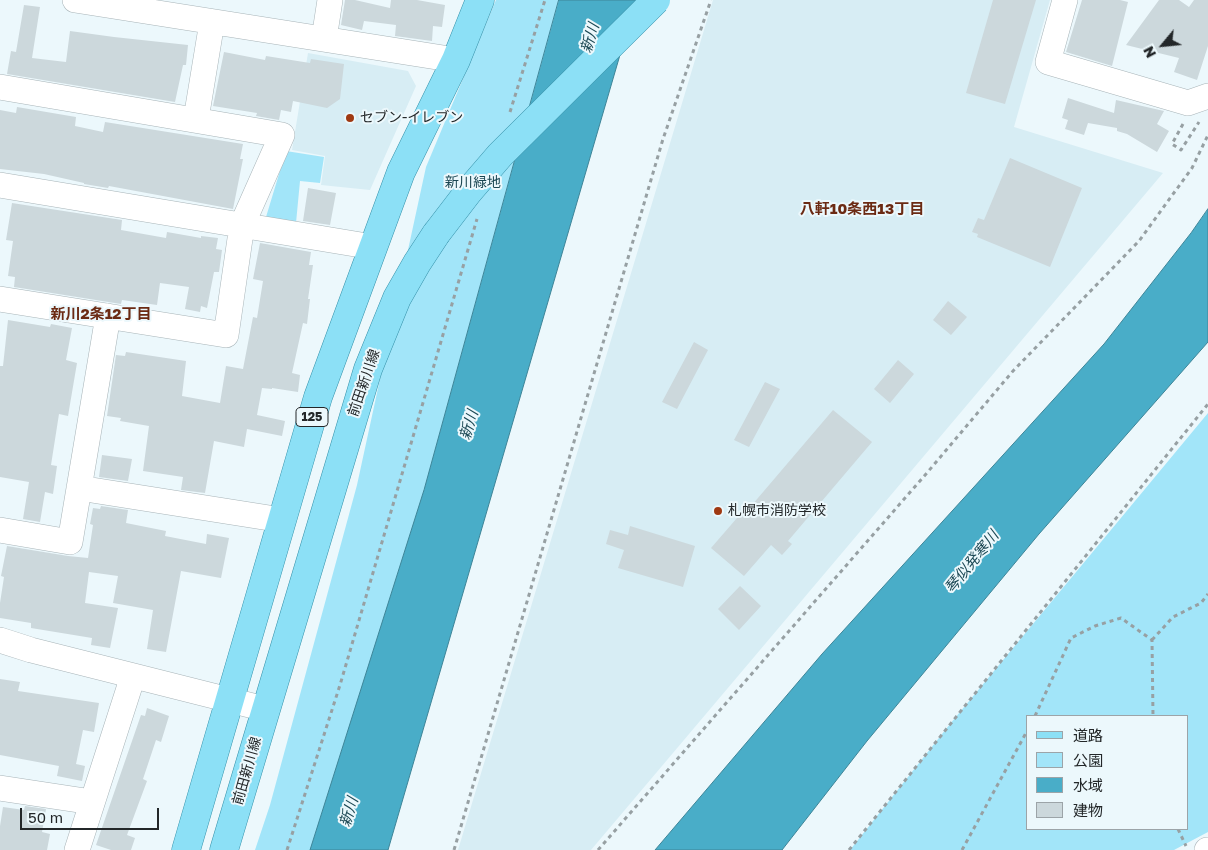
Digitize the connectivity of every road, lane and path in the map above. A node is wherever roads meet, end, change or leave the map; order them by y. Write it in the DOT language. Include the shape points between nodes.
graph roads {
  1 [pos="75,0"];
  2 [pos="330,0"];
  3 [pos="480,0"];
  4 [pos="545,0"];
  5 [pos="656,0"];
  6 [pos="711,0"];
  7 [pos="1065,0"];
  8 [pos="212,22"];
  9 [pos="324,39"];
  10 [pos="456,60"];
  11 [pos="0,87"];
  12 [pos="1202,104"];
  13 [pos="196,119"];
  14 [pos="508,120"];
  15 [pos="1208,135"];
  16 [pos="0,185"];
  17 [pos="480,212"];
  18 [pos="242,225"];
  19 [pos="373,247"];
  20 [pos="0,299"];
  21 [pos="108,316"];
  22 [pos="1208,404"];
  23 [pos="79,488"];
  24 [pos="282,520"];
  25 [pos="0,530"];
  26 [pos="1208,594"];
  27 [pos="0,640"];
  28 [pos="1152,640"];
  29 [pos="133,676"];
  30 [pos="230,701"];
  31 [pos="265,710"];
  32 [pos="1035,715"];
  33 [pos="1153,715"];
  34 [pos="1026,733"];
  35 [pos="0,788"];
  36 [pos="92,802"];
  37 [pos="1178,830"];
  38 [pos="77,850"];
  39 [pos="186,850"];
  40 [pos="224,850"];
  41 [pos="288,850"];
  42 [pos="454,850"];
  43 [pos="598,850"];
  44 [pos="849,850"];
  45 [pos="962,850"];
  46 [pos="1188,850"];
  1 -- 8 [label="street"];
  2 -- 9 [label="street"];
  3 -- 10 [label="main road, 125"];
  4 -- 14 [label="path"];
  5 -- 31 [label="main road, 前田新川線 / 125, bridge" via="500,155 436,234 397,298 368,369"];
  6 -- 42 [label="path" via="663,139"];
  7 -- 12 [label="street" via="1048,62 1188,103"];
  8 -- 9 [label="street"];
  8 -- 13 [label="street"];
  9 -- 10 [label="street"];
  10 -- 19 [label="main road, 125" via="401,172"];
  11 -- 13 [label="street"];
  12 -- 12 [label="path" via="1172,144 1181,150"];
  13 -- 18 [label="street" via="282,134"];
  15 -- 43 [label="path" via="1192,168 1139,241 1013,371"];
  16 -- 18 [label="street"];
  17 -- 41 [label="path"];
  18 -- 19 [label="street"];
  18 -- 21 [label="street" via="226,335"];
  19 -- 24 [label="main road, 125" via="318,397"];
  20 -- 21 [label="street"];
  21 -- 23 [label="street"];
  22 -- 44 [label="path"];
  23 -- 24 [label="street"];
  23 -- 25 [label="street" via="70,542"];
  24 -- 30 [label="main road, 125"];
  26 -- 28 [label="path" via="1202,603 1174,617"];
  27 -- 29 [label="street"];
  28 -- 32 [label="path" via="1122,618 1071,638"];
  28 -- 33 [label="path"];
  29 -- 30 [label="street"];
  29 -- 36 [label="street"];
  30 -- 31 [label="street"];
  30 -- 39 [label="main road, 125"];
  31 -- 40 [label="main road, 前田新川線 / 125"];
  34 -- 45 [label="path"];
  35 -- 36 [label="street"];
  36 -- 38 [label="street"];
  37 -- 46 [label="path"];
}
